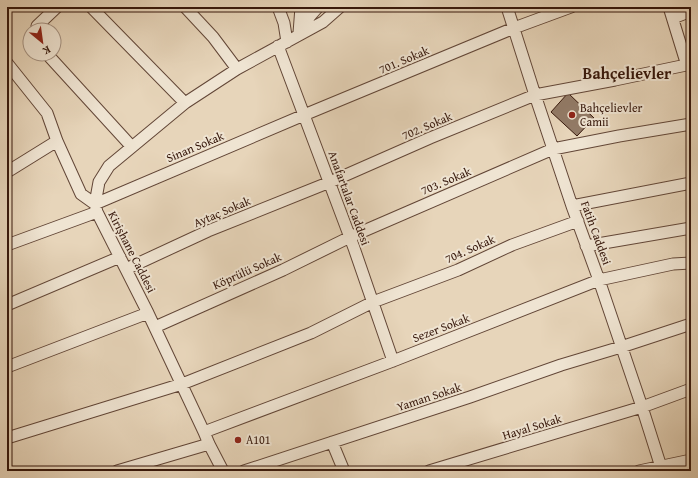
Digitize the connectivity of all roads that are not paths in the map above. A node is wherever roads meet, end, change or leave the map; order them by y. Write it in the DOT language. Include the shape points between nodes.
graph roads {
  1 [pos="57,7"];
  2 [pos="91,7"];
  3 [pos="185,7"];
  4 [pos="278,7"];
  5 [pos="301,7"];
  6 [pos="318,7"];
  7 [pos="340,7"];
  8 [pos="507,7"];
  9 [pos="571,7"];
  10 [pos="669,7"];
  11 [pos="691,11"];
  12 [pos="673,18"];
  13 [pos="43,22"];
  14 [pos="514,28"];
  15 [pos="299,35"];
  16 [pos="282,44"];
  17 [pos="54,62"];
  18 [pos="7,63"];
  19 [pos="689,64"];
  20 [pos="237,69"];
  21 [pos="535,95"];
  22 [pos="185,103"];
  23 [pos="304,115"];
  24 [pos="691,124"];
  25 [pos="58,141"];
  26 [pos="132,147"];
  27 [pos="553,149"];
  28 [pos="7,172"];
  29 [pos="330,182"];
  30 [pos="691,183"];
  31 [pos="572,206"];
  32 [pos="96,208"];
  33 [pos="578,221"];
  34 [pos="691,228"];
  35 [pos="350,237"];
  36 [pos="7,245"];
  37 [pos="586,246"];
  38 [pos="120,257"];
  39 [pos="691,263"];
  40 [pos="126,269"];
  41 [pos="599,280"];
  42 [pos="373,302"];
  43 [pos="7,305"];
  44 [pos="148,313"];
  45 [pos="691,324"];
  46 [pos="155,327"];
  47 [pos="621,347"];
  48 [pos="393,361"];
  49 [pos="7,367"];
  50 [pos="182,384"];
  51 [pos="691,389"];
  52 [pos="642,407"];
  53 [pos="204,432"];
  54 [pos="7,438"];
  55 [pos="332,442"];
  56 [pos="209,444"];
  57 [pos="691,460"];
  58 [pos="661,467"];
  59 [pos="117,471"];
  60 [pos="223,471"];
  61 [pos="244,471"];
  62 [pos="344,471"];
  63 [pos="429,471"];
  64 [pos="639,471"];
  1 -- 13 [label="street"];
  2 -- 22 [label="street"];
  3 -- 20 [label="street" via="213,37"];
  4 -- 16 [label="street, Anafartalar Caddesi" via="284,23"];
  5 -- 15 [label="street"];
  6 -- 15 [label="street"];
  7 -- 15 [label="street, Kirişhane Caddesi" via="323,22"];
  8 -- 14 [label="street, Fatih Caddesi"];
  9 -- 14 [label="street, 701. Sokak"];
  10 -- 12 [label="street"];
  11 -- 12 [label="street"];
  12 -- 19 [label="street"];
  14 -- 21 [label="street, Fatih Caddesi"];
  14 -- 23 [label="street, 701. Sokak"];
  15 -- 16 [label="street, Kirişhane Caddesi"];
  16 -- 20 [label="street, Kirişhane Caddesi"];
  16 -- 23 [label="street, Anafartalar Caddesi"];
  17 -- 26 [label="street"];
  18 -- 25 [label="street" via="47,113"];
  19 -- 21 [label="street, 702. Sokak"];
  20 -- 22 [label="street, Kirişhane Caddesi"];
  21 -- 27 [label="street, Fatih Caddesi"];
  21 -- 29 [label="street, 702. Sokak"];
  22 -- 26 [label="street, Kirişhane Caddesi"];
  23 -- 29 [label="street, Anafartalar Caddesi"];
  23 -- 32 [label="street, Sinan Sokak"];
  24 -- 27 [label="street, 703. Sokak"];
  25 -- 28 [label="street"];
  25 -- 32 [label="street" via="81,194"];
  26 -- 32 [label="street, Kirişhane Caddesi" via="109,166 99,182"];
  27 -- 31 [label="street, Fatih Caddesi"];
  27 -- 35 [label="street, 703. Sokak"];
  29 -- 35 [label="street, Anafartalar Caddesi"];
  29 -- 40 [label="street, Aytaç Sokak" via="208,231"];
  30 -- 31 [label="street"];
  31 -- 33 [label="street, Fatih Caddesi"];
  32 -- 36 [label="street, Sinan Sokak"];
  32 -- 38 [label="street, Kirişhane Caddesi"];
  33 -- 37 [label="street, Fatih Caddesi"];
  33 -- 42 [label="street, 704. Sokak"];
  34 -- 37 [label="street"];
  35 -- 42 [label="street, Anafartalar Caddesi"];
  35 -- 46 [label="street, Köprülü Sokak"];
  37 -- 41 [label="street, Fatih Caddesi"];
  38 -- 40 [label="street, Kirişhane Caddesi"];
  38 -- 43 [label="street"];
  39 -- 41 [label="street, Sezer Sokak" via="673,264"];
  40 -- 44 [label="street, Kirişhane Caddesi"];
  41 -- 47 [label="street, Fatih Caddesi"];
  41 -- 48 [label="street, Sezer Sokak"];
  42 -- 48 [label="street, Anafartalar Caddesi"];
  42 -- 50 [label="street, 704. Sokak" via="311,333"];
  44 -- 46 [label="street, Kirişhane Caddesi"];
  44 -- 49 [label="street"];
  45 -- 47 [label="street, Yaman Sokak"];
  46 -- 50 [label="street, Kirişhane Caddesi"];
  47 -- 52 [label="street, Fatih Caddesi"];
  47 -- 55 [label="street, Yaman Sokak"];
  48 -- 53 [label="street, Sezer Sokak"];
  50 -- 53 [label="street, Kirişhane Caddesi"];
  50 -- 54 [label="street, 704. Sokak"];
  51 -- 52 [label="street, Hayal Sokak"];
  52 -- 58 [label="street, Fatih Caddesi"];
  52 -- 63 [label="street, Hayal Sokak"];
  53 -- 56 [label="street, Kirişhane Caddesi"];
  55 -- 61 [label="street, Yaman Sokak"];
  55 -- 62 [label="street"];
  56 -- 59 [label="street"];
  56 -- 60 [label="street, Kirişhane Caddesi"];
  57 -- 58 [label="street"];
  58 -- 64 [label="street"];
}
